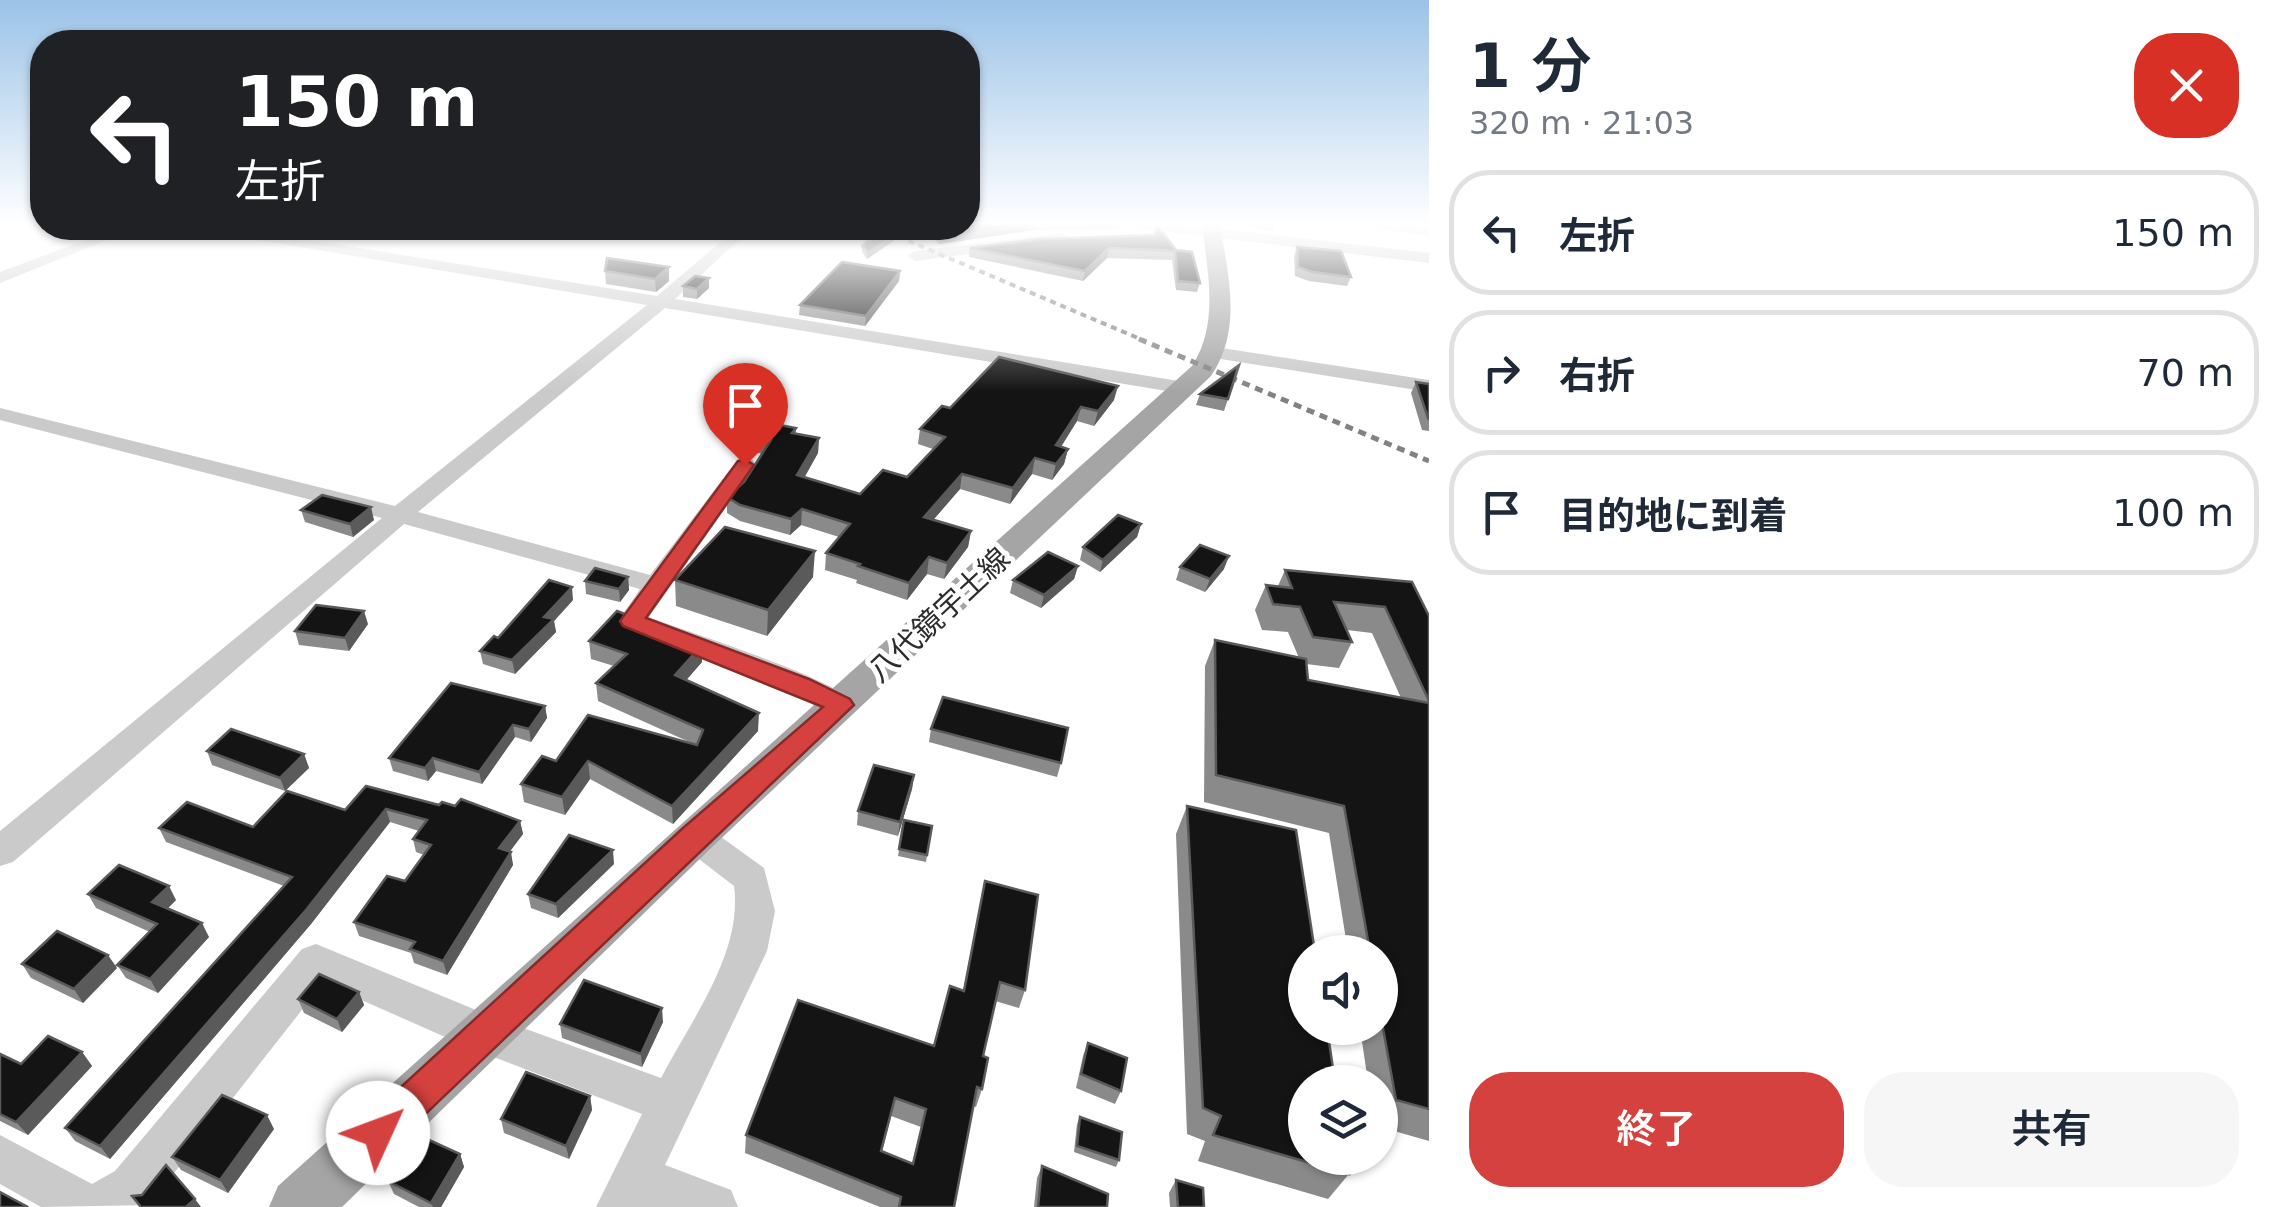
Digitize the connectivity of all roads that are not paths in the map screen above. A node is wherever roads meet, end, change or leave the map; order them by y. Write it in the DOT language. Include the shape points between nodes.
graph roads {
  1 [pos="524,279"];
  2 [pos="687,279"];
  3 [pos="1217,279"];
  4 [pos="662,302"];
  5 [pos="1216,353"];
  6 [pos="1429,386"];
  7 [pos="1185,388"];
  8 [pos="0,414"];
  9 [pos="745,465"];
  10 [pos="400,514"];
  11 [pos="656,586"];
  12 [pos="841,705"];
  13 [pos="694,836"];
  14 [pos="0,852"];
  15 [pos="485,1034"];
  16 [pos="670,1103"];
  17 [pos="0,1158"];
  18 [pos="627,1192"];
  19 [pos="87,1207"];
  20 [pos="97,1207"];
  21 [pos="298,1207"];
  22 [pos="714,1207"];
  1 -- 4 [label="street"];
  2 -- 4 [label="street"];
  3 -- 5 [label="main road"];
  4 -- 7 [label="street"];
  4 -- 10 [label="street"];
  5 -- 6 [label="street"];
  5 -- 7 [label="main road, 八代鏡宇土線"];
  7 -- 12 [label="main road, 八代鏡宇土線"];
  8 -- 10 [label="street"];
  9 -- 11 [label="street"];
  10 -- 11 [label="street"];
  10 -- 14 [label="street"];
  11 -- 12 [label="street" via="632,621"];
  12 -- 13 [label="main road, 八代鏡宇土線"];
  13 -- 15 [label="main road, 八代鏡宇土線"];
  13 -- 16 [label="street" via="751,879 756,911 746,952"];
  15 -- 16 [label="street"];
  15 -- 20 [label="street" via="316,961 132,1188"];
  15 -- 21 [label="main road, 八代鏡宇土線"];
  16 -- 18 [label="street"];
  17 -- 19 [label="street"];
  18 -- 22 [label="street"];
}
